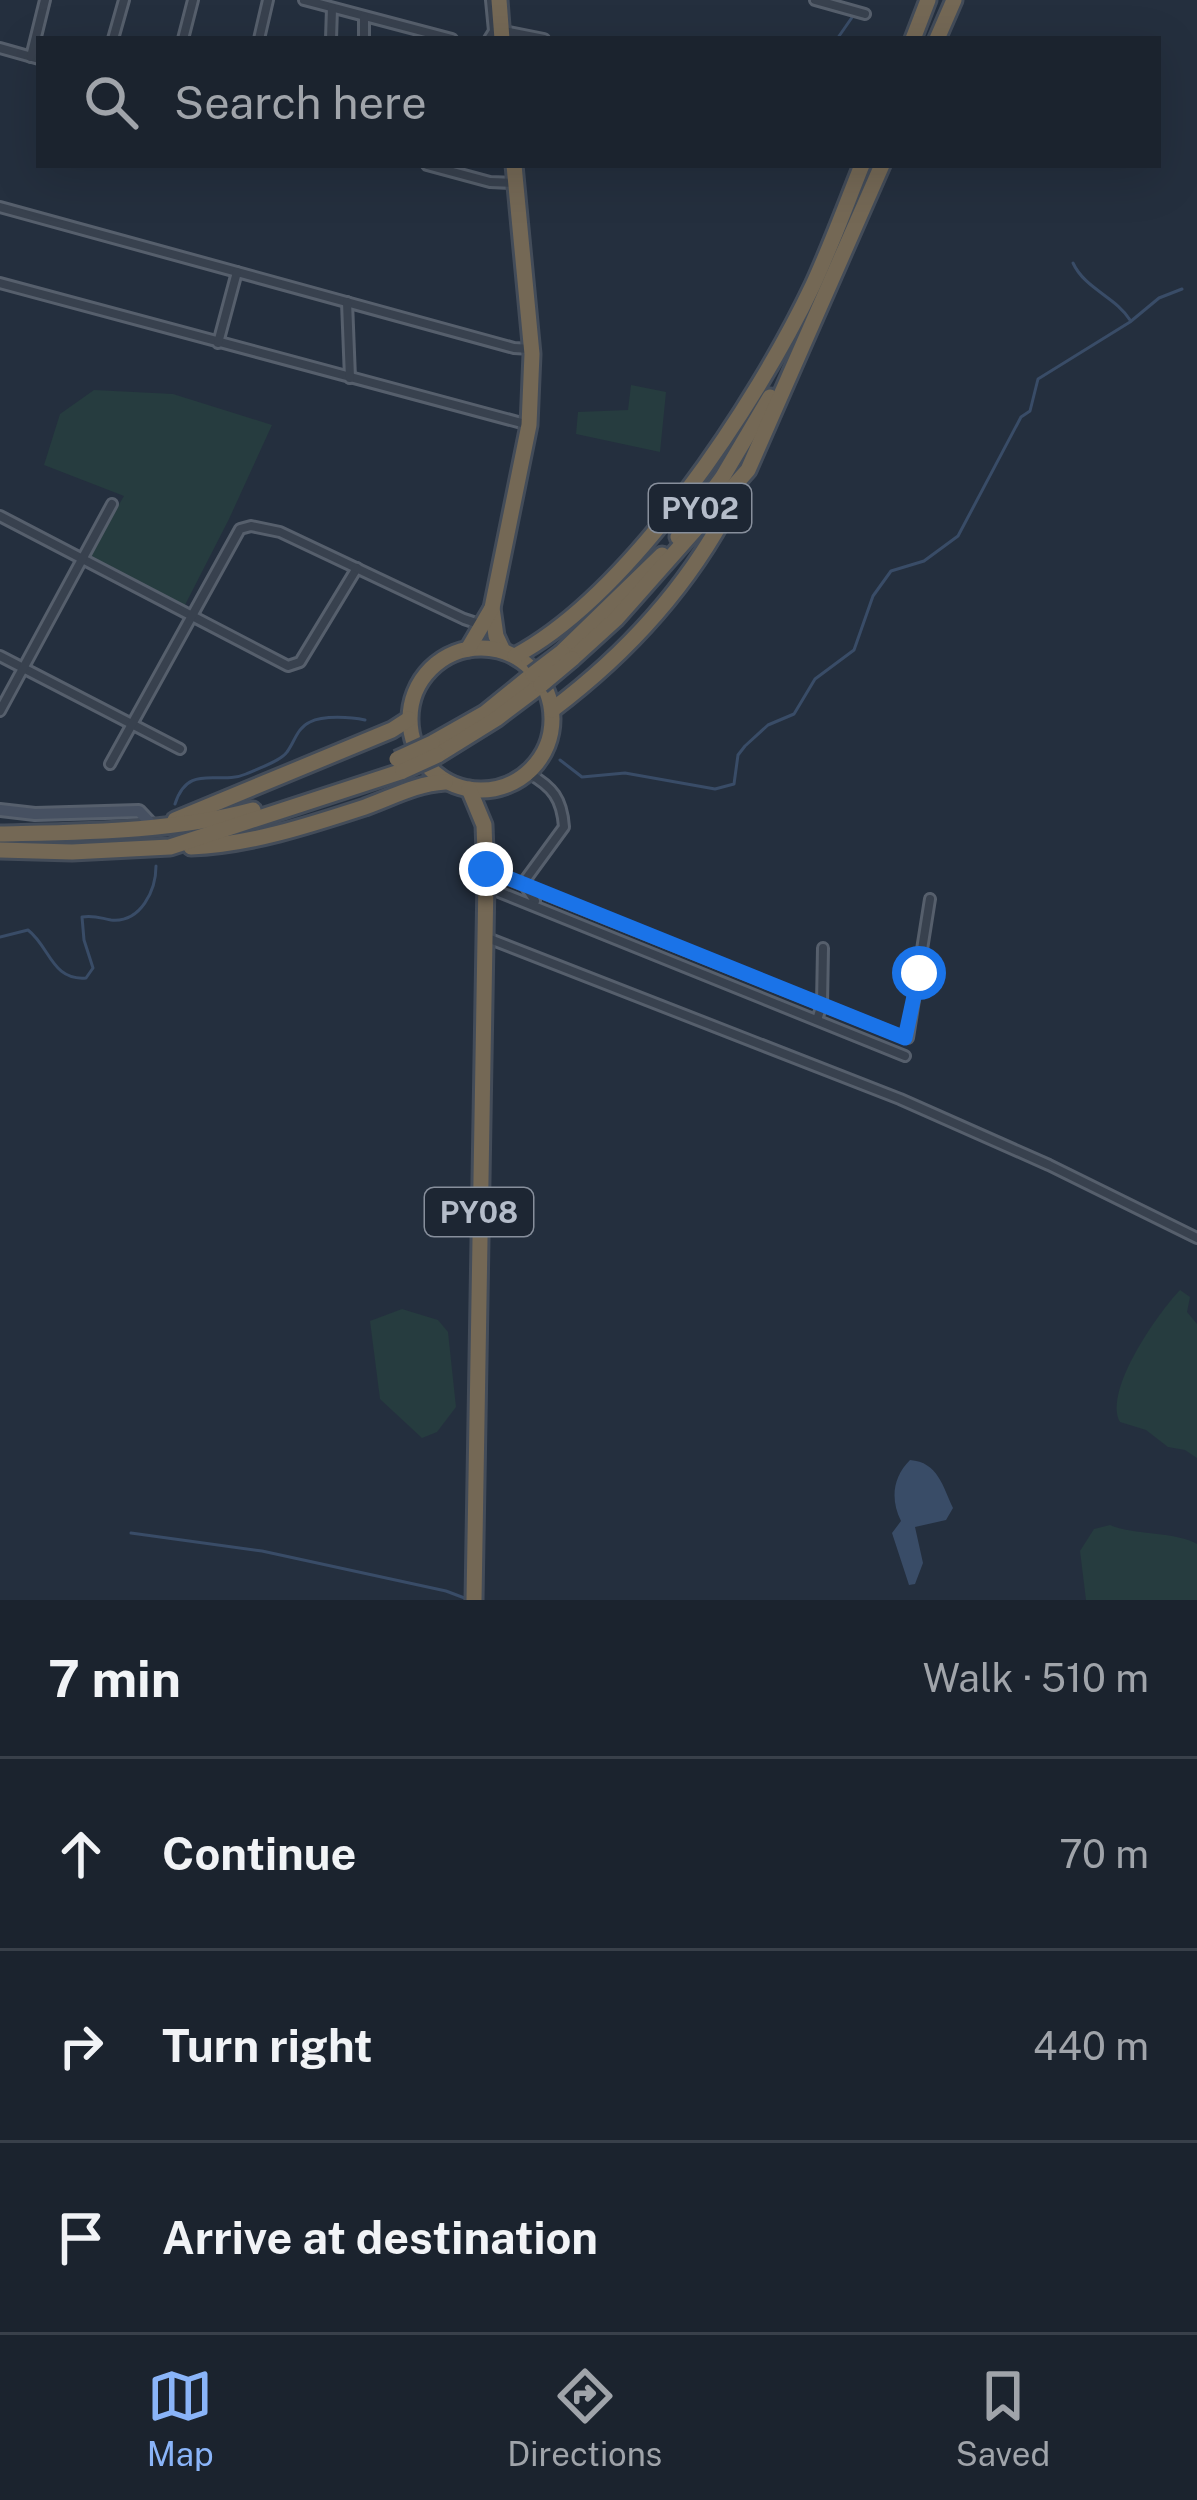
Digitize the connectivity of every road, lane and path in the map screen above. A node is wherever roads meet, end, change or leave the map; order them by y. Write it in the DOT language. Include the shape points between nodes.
graph roads {
  1 [pos="45,0"];
  2 [pos="124,0"];
  3 [pos="193,0"];
  4 [pos="268,0"];
  5 [pos="304,0"];
  6 [pos="495,0"];
  7 [pos="815,0"];
  8 [pos="928,0"];
  9 [pos="954,0"];
  10 [pos="332,8"];
  11 [pos="865,14"];
  12 [pos="364,16"];
  13 [pos="39,36"];
  14 [pos="113,36"];
  15 [pos="183,36"];
  16 [pos="260,36"];
  17 [pos="332,36"];
  18 [pos="364,36"];
  19 [pos="441,36"];
  20 [pos="498,36"];
  21 [pos="914,36"];
  22 [pos="938,36"];
  23 [pos="0,48"];
  24 [pos="35,58"];
  25 [pos="438,168"];
  26 [pos="514,168"];
  27 [pos="861,168"];
  28 [pos="881,168"];
  29 [pos="516,184"];
  30 [pos="0,208"];
  31 [pos="237,272"];
  32 [pos="0,283"];
  33 [pos="347,302"];
  34 [pos="789,332"];
  35 [pos="218,343"];
  36 [pos="531,349"];
  37 [pos="350,378"];
  38 [pos="529,425"];
  39 [pos="748,470"];
  40 [pos="112,504"];
  41 [pos="0,516"];
  42 [pos="82,559"];
  43 [pos="357,568"];
  44 [pos="492,608"];
  45 [pos="191,616"];
  46 [pos="483,625"];
  47 [pos="468,649"];
  48 [pos="509,653"];
  49 [pos="0,656"];
  50 [pos="567,656"];
  51 [pos="23,668"];
  52 [pos="552,710"];
  53 [pos="0,711"];
  54 [pos="409,719"];
  55 [pos="132,724"];
  56 [pos="180,748"];
  57 [pos="110,764"];
  58 [pos="400,765"];
  59 [pos="528,772"];
  60 [pos="447,782"];
  61 [pos="505,786"];
  62 [pos="469,789"];
  63 [pos="0,810"];
  64 [pos="484,824"];
  65 [pos="158,826"];
  66 [pos="0,834"];
  67 [pos="170,847"];
  68 [pos="0,850"];
  69 [pos="531,871"];
  70 [pos="486,878"];
  71 [pos="524,884"];
  72 [pos="538,890"];
  73 [pos="930,898"];
  74 [pos="541,906"];
  75 [pos="483,937"];
  76 [pos="823,948"];
  77 [pos="734,968"];
  78 [pos="732,986"];
  79 [pos="822,1004"];
  80 [pos="817,1020"];
  81 [pos="905,1055"];
  82 [pos="1197,1238"];
  83 [pos="474,1600"];
  1 -- 13 [label="street"];
  2 -- 14 [label="street"];
  3 -- 15 [label="street"];
  4 -- 16 [label="street"];
  5 -- 10 [label="street"];
  6 -- 20 [label="highway"];
  7 -- 11 [label="street"];
  8 -- 21 [label="highway"];
  9 -- 22 [label="highway"];
  10 -- 12 [label="street"];
  10 -- 17 [label="street"];
  12 -- 18 [label="street"];
  12 -- 19 [label="street"];
  23 -- 24 [label="street"];
  25 -- 29 [label="street"];
  26 -- 29 [label="highway"];
  27 -- 34 [label="highway, PY02"];
  28 -- 39 [label="highway, PY02"];
  29 -- 36 [label="highway"];
  30 -- 31 [label="street"];
  31 -- 33 [label="street"];
  31 -- 35 [label="street"];
  32 -- 35 [label="street"];
  33 -- 36 [label="street"];
  33 -- 37 [label="street"];
  34 -- 48 [label="highway" via="640,550 539,643"];
  34 -- 50 [label="highway, PY02" via="788,356 765,407 722,478 670,547"];
  35 -- 37 [label="street"];
  36 -- 38 [label="highway"];
  37 -- 38 [label="street"];
  38 -- 44 [label="highway"];
  39 -- 50 [label="highway, PY02" via="616,619"];
  39 -- 52 [label="highway" via="685,580"];
  40 -- 42 [label="street"];
  41 -- 42 [label="street"];
  42 -- 45 [label="street"];
  42 -- 51 [label="street"];
  43 -- 45 [label="street" via="280,532 240,529"];
  43 -- 45 [label="street" via="295,666"];
  43 -- 46 [label="street"];
  44 -- 46 [label="highway"];
  44 -- 48 [label="highway" via="496,636"];
  45 -- 55 [label="street"];
  46 -- 47 [label="highway"];
  47 -- 48 [label="highway"];
  47 -- 54 [label="highway" via="426,673"];
  48 -- 52 [label="highway" via="536,673"];
  49 -- 51 [label="street"];
  50 -- 58 [label="highway, PY02, bridge"];
  51 -- 53 [label="street"];
  51 -- 55 [label="street"];
  52 -- 59 [label="highway" via="545,751"];
  54 -- 60 [label="highway" via="420,756"];
  54 -- 65 [label="highway"];
  55 -- 56 [label="street"];
  55 -- 57 [label="street"];
  58 -- 65 [label="highway, PY02" via="214,820"];
  58 -- 67 [label="highway, PY02"];
  59 -- 61 [label="highway"];
  59 -- 69 [label="street" via="562,803 564,827"];
  60 -- 62 [label="highway"];
  60 -- 67 [label="highway" via="226,846"];
  61 -- 62 [label="highway"];
  61 -- 64 [label="highway"];
  62 -- 64 [label="highway, PY08"];
  63 -- 65 [label="street" via="139,811"];
  64 -- 70 [label="highway, PY08"];
  65 -- 66 [label="highway, PY02"];
  67 -- 68 [label="highway, PY02"];
  69 -- 71 [label="street"];
  69 -- 72 [label="street"];
  70 -- 71 [label="street"];
  70 -- 74 [label="street"];
  70 -- 75 [label="highway, PY08"];
  71 -- 72 [label="street"];
  71 -- 74 [label="street"];
  72 -- 77 [label="street"];
  73 -- 79 [label="street" via="908,1038"];
  74 -- 78 [label="street"];
  75 -- 82 [label="street" via="900,1099"];
  75 -- 83 [label="highway, PY08"];
  76 -- 79 [label="street"];
  77 -- 78 [label="street"];
  77 -- 79 [label="street"];
  78 -- 80 [label="street"];
  79 -- 80 [label="street"];
  80 -- 81 [label="street"];
}
